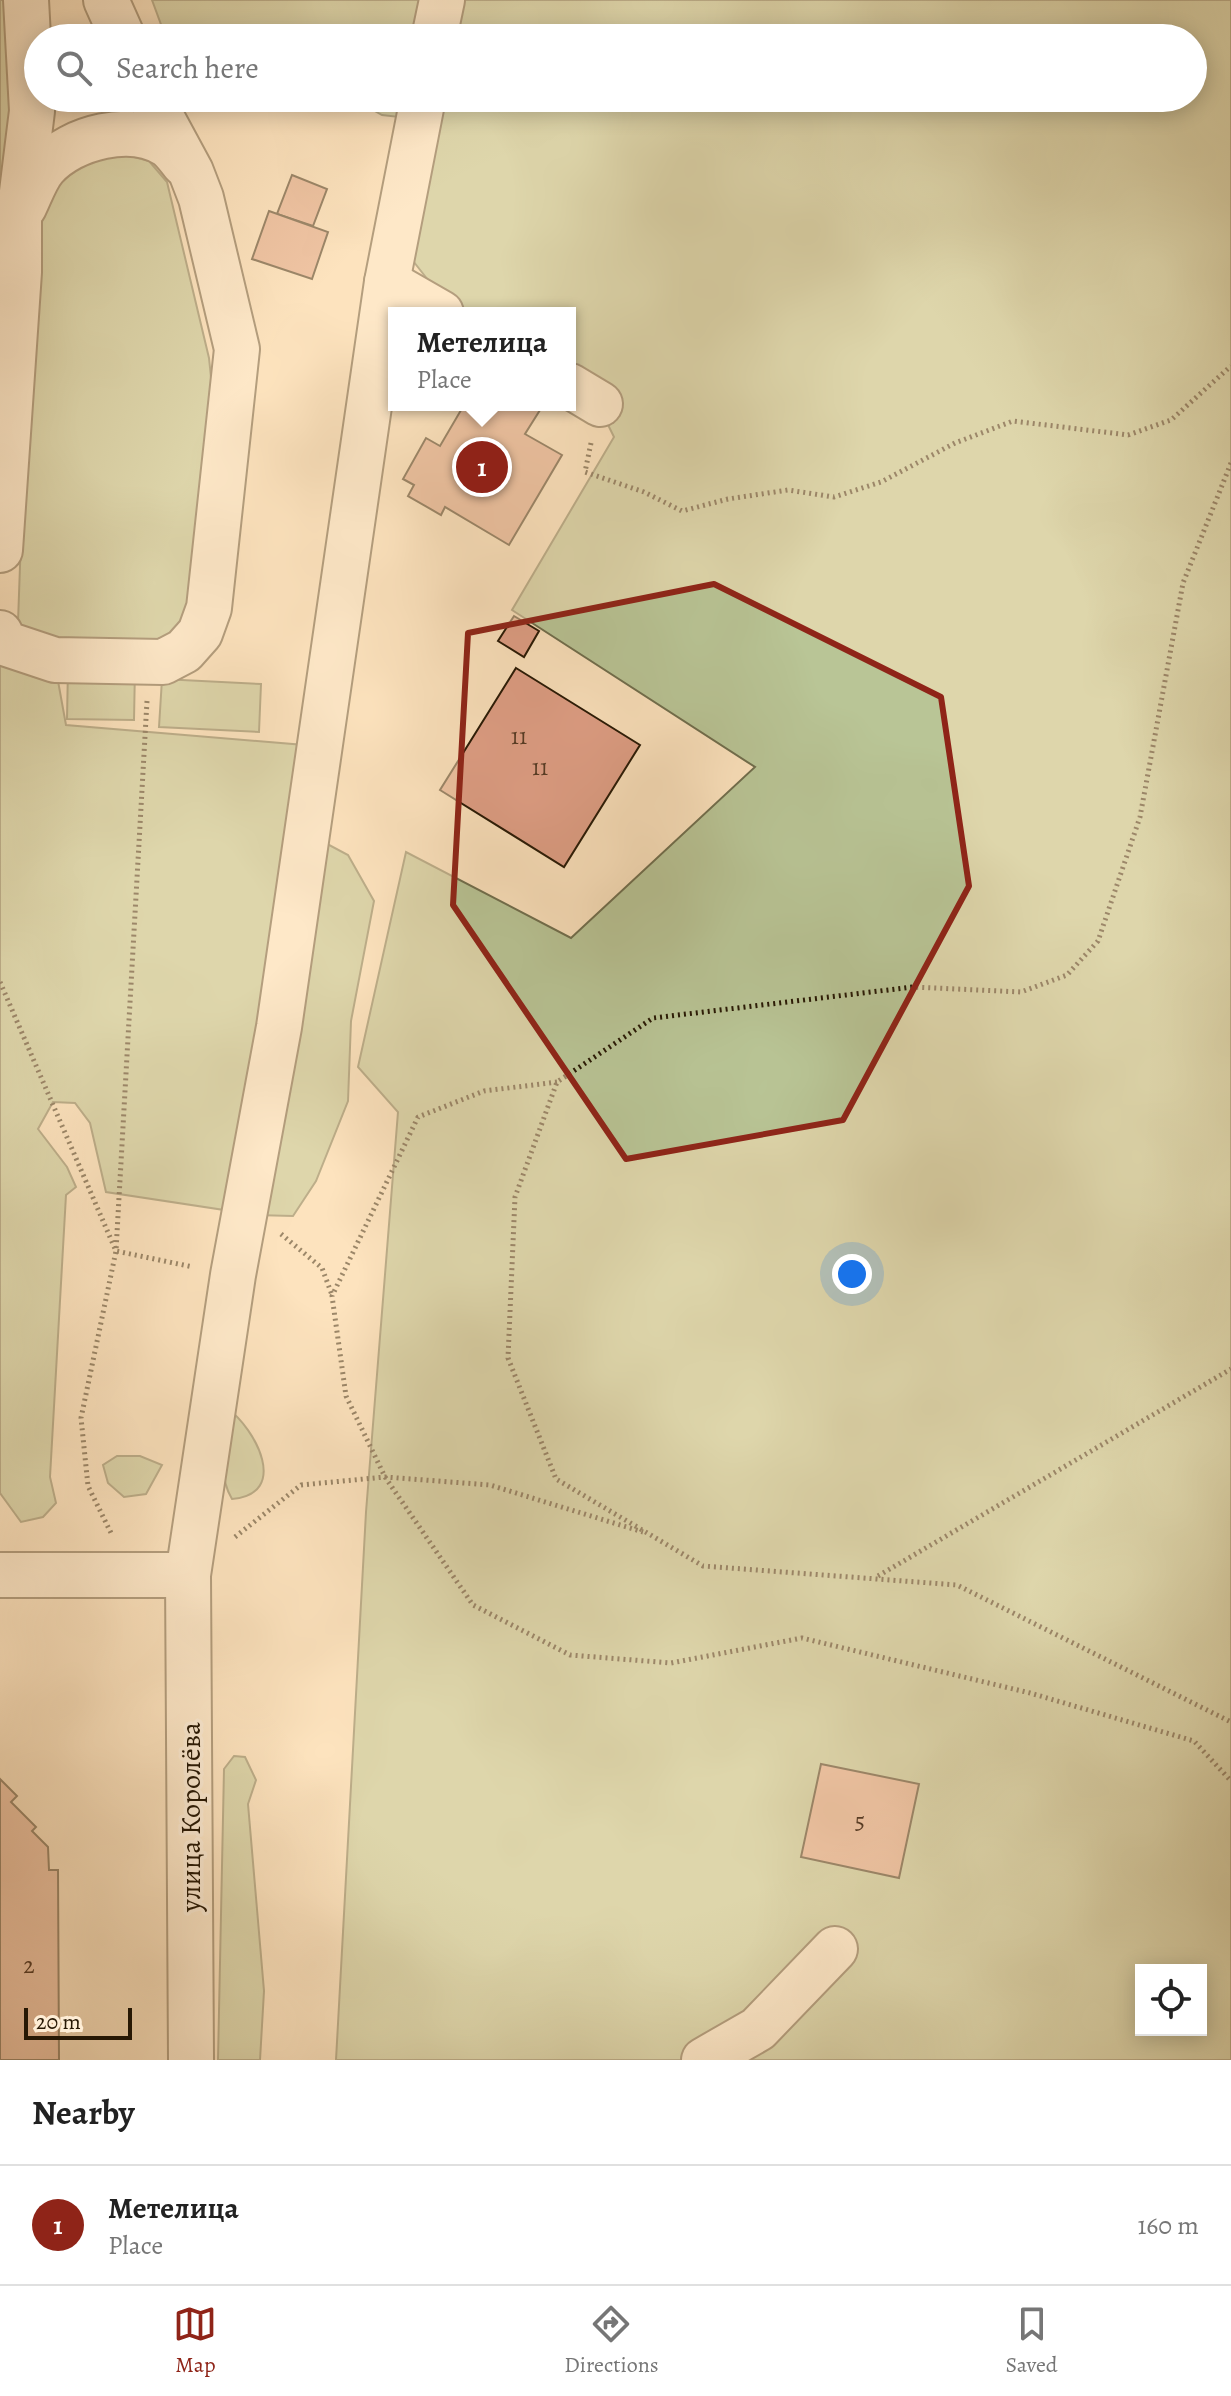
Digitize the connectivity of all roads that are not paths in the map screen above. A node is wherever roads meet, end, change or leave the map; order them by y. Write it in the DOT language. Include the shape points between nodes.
graph roads {
  1 [pos="26,0"];
  2 [pos="106,0"];
  3 [pos="442,0"];
  4 [pos="27,24"];
  5 [pos="117,24"];
  6 [pos="437,24"];
  7 [pos="32,112"];
  8 [pos="159,112"];
  9 [pos="420,112"];
  10 [pos="191,172"];
  11 [pos="19,216"];
  12 [pos="387,282"];
  13 [pos="431,307"];
  14 [pos="0,550"];
  15 [pos="0,633"];
  16 [pos="0,1575"];
  17 [pos="188,1575"];
  18 [pos="835,1949"];
  19 [pos="191,2060"];
  20 [pos="704,2060"];
  1 -- 4 [label="street"];
  2 -- 5 [label="street"];
  3 -- 6 [label="street"];
  7 -- 11 [label="street"];
  8 -- 10 [label="street"];
  9 -- 12 [label="street, улица Королёва"];
  10 -- 11 [label="street" via="167,145 136,133 106,136 77,146 44,168"];
  10 -- 15 [label="street" via="232,319 236,372 209,608 200,633 184,651 163,662 55,660 4,643"];
  11 -- 14 [label="street"];
  12 -- 13 [label="street"];
  12 -- 17 [label="street, улица Королёва" via="279,1027 233,1275"];
  16 -- 17 [label="street"];
  17 -- 19 [label="street, улица Королёва"];
  18 -- 20 [label="street" via="758,2029"];
}
